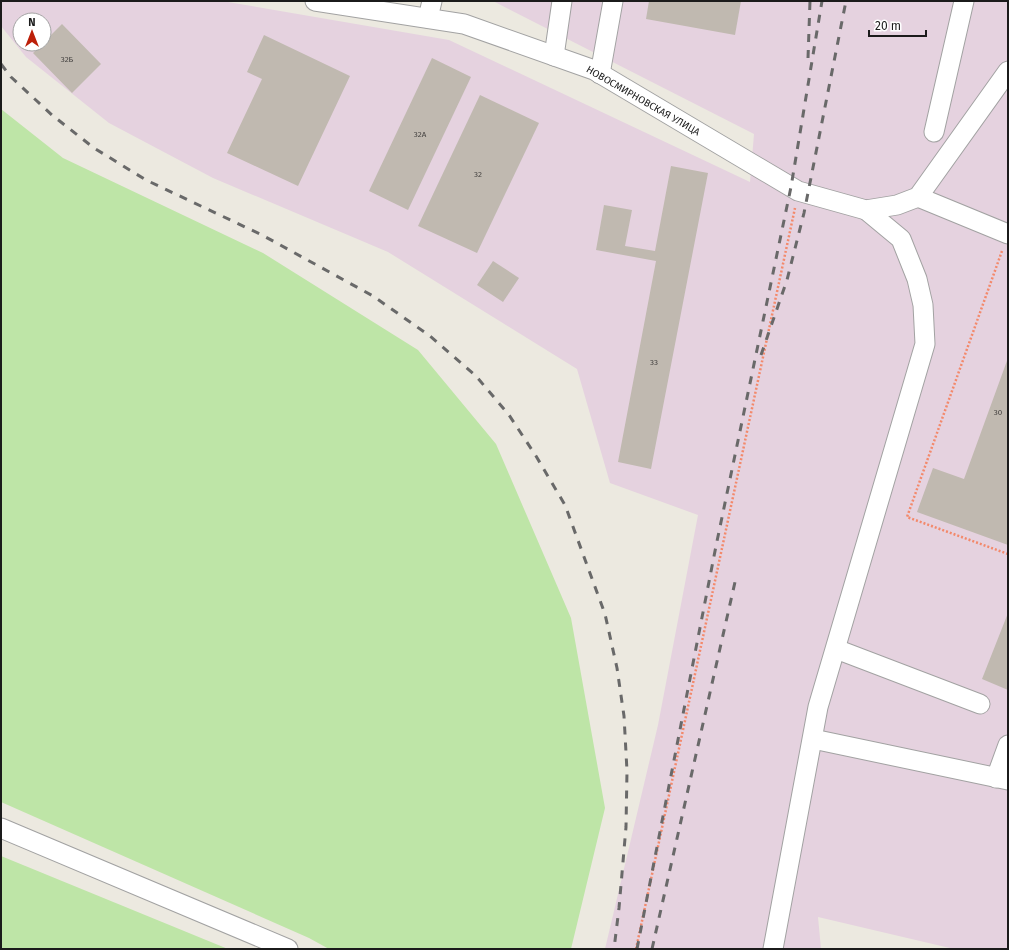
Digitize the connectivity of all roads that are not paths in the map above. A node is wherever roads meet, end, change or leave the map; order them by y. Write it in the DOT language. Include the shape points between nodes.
graph roads {
  1 [pos="315,1"];
  2 [pos="562,1"];
  3 [pos="613,1"];
  4 [pos="964,1"];
  5 [pos="430,10"];
  6 [pos="554,56"];
  7 [pos="1008,71"];
  8 [pos="600,74"];
  9 [pos="934,132"];
  10 [pos="918,197"];
  11 [pos="866,210"];
  12 [pos="1008,234"];
  13 [pos="836,649"];
  14 [pos="980,704"];
  15 [pos="813,739"];
  16 [pos="1008,745"];
  17 [pos="1002,779"];
  18 [pos="1,828"];
  19 [pos="288,949"];
  20 [pos="773,949"];
  1 -- 5 [label="street, НОВОСМИРНОВСКАЯ УЛИЦА"];
  2 -- 6 [label="street"];
  3 -- 8 [label="street"];
  4 -- 9 [label="street"];
  5 -- 6 [label="street, НОВОСМИРНОВСКАЯ УЛИЦА"];
  6 -- 8 [label="street, НОВОСМИРНОВСКАЯ УЛИЦА"];
  7 -- 10 [label="street"];
  8 -- 11 [label="street, НОВОСМИРНОВСКАЯ УЛИЦА" via="798,191"];
  10 -- 11 [label="street" via="897,205"];
  10 -- 12 [label="street"];
  11 -- 13 [label="street" via="900,239 917,279 923,305 925,344"];
  13 -- 14 [label="street"];
  13 -- 15 [label="street" via="818,707"];
  15 -- 17 [label="street"];
  15 -- 20 [label="street"];
  16 -- 17 [label="street"];
  18 -- 19 [label="street"];
}
